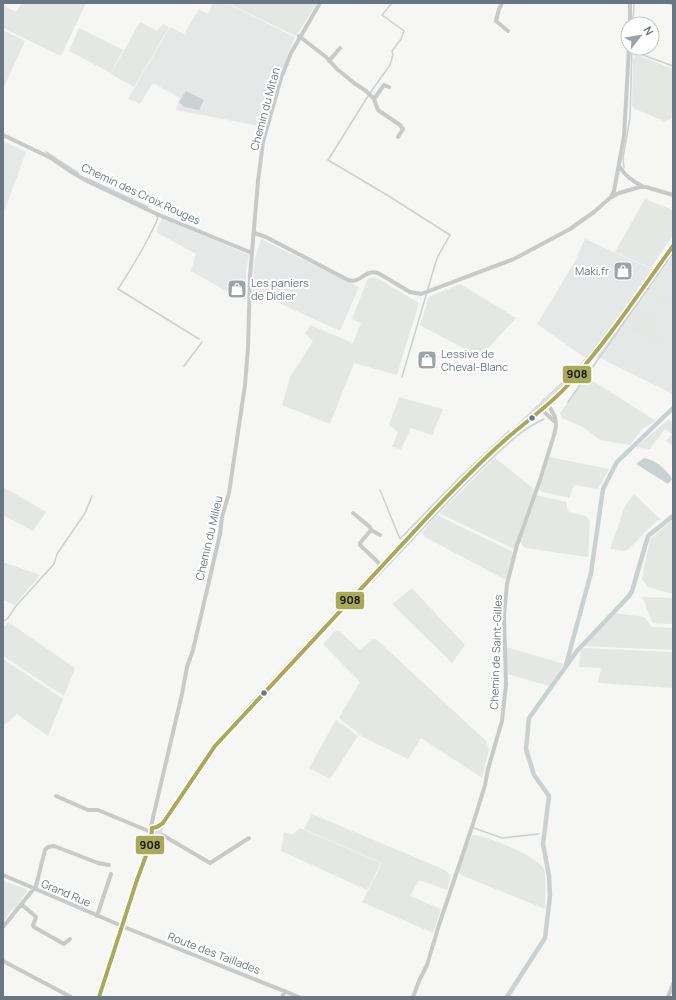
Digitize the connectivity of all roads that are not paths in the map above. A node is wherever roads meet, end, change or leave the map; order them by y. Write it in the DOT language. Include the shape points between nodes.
graph roads {
  1 [pos="320,3"];
  2 [pos="502,3"];
  3 [pos="630,3"];
  4 [pos="630,16"];
  5 [pos="508,31"];
  6 [pos="300,36"];
  7 [pos="340,48"];
  8 [pos="629,56"];
  9 [pos="329,61"];
  10 [pos="389,87"];
  11 [pos="374,99"];
  12 [pos="3,135"];
  13 [pos="398,137"];
  14 [pos="619,166"];
  15 [pos="643,187"];
  16 [pos="673,196"];
  17 [pos="610,198"];
  18 [pos="254,233"];
  19 [pos="673,246"];
  20 [pos="252,252"];
  21 [pos="582,367"];
  22 [pos="562,386"];
  23 [pos="548,403"];
  24 [pos="541,408"];
  25 [pos="555,421"];
  26 [pos="353,513"];
  27 [pos="371,530"];
  28 [pos="380,535"];
  29 [pos="382,566"];
  30 [pos="56,796"];
  31 [pos="155,829"];
  32 [pos="249,838"];
  33 [pos="109,865"];
  34 [pos="111,874"];
  35 [pos="3,876"];
  36 [pos="33,888"];
  37 [pos="21,904"];
  38 [pos="97,916"];
  39 [pos="123,926"];
  40 [pos="3,927"];
  41 [pos="70,939"];
  42 [pos="3,961"];
  43 [pos="673,984"];
  44 [pos="285,991"];
  45 [pos="71,997"];
  46 [pos="99,997"];
  47 [pos="282,997"];
  48 [pos="299,997"];
  49 [pos="413,997"];
  50 [pos="668,997"];
  1 -- 6 [label="street, Chemin du Mitan"];
  2 -- 5 [label="street" via="496,22"];
  3 -- 4 [label="street"];
  6 -- 9 [label="street"];
  6 -- 18 [label="street, Chemin du Mitan" via="285,68 264,142"];
  7 -- 9 [label="street"];
  8 -- 14 [label="street" via="624,136"];
  9 -- 11 [label="street" via="336,69 361,85"];
  10 -- 11 [label="street" via="382,87"];
  11 -- 13 [label="street" via="378,110 400,124 403,129"];
  12 -- 20 [label="street, Chemin des Croix Rouges" via="131,202"];
  14 -- 15 [label="street" via="623,173"];
  14 -- 17 [label="street"];
  15 -- 16 [label="street"];
  15 -- 17 [label="street"];
  17 -- 18 [label="street" via="570,229 514,258 421,294 410,292 374,272 369,272 357,280 348,280"];
  18 -- 20 [label="street, Chemin du Mitan"];
  19 -- 21 [label="main road" via="608,336"];
  20 -- 31 [label="street, Chemin du Milieu" via="246,379 229,493 187,667"];
  21 -- 22 [label="main road"];
  21 -- 23 [label="main road" via="566,387"];
  22 -- 23 [label="street"];
  22 -- 24 [label="main road"];
  23 -- 24 [label="main road"];
  23 -- 25 [label="street"];
  24 -- 25 [label="street"];
  24 -- 29 [label="main road" via="457,486"];
  25 -- 49 [label="street, Chemin de Saint-Gilles" via="554,435 517,545 507,584 504,615 505,705 502,721 478,806 427,965"];
  26 -- 27 [label="street"];
  27 -- 28 [label="street"];
  27 -- 29 [label="street" via="360,546"];
  29 -- 31 [label="main road" via="215,746 172,811"];
  30 -- 31 [label="street" via="88,810 98,810"];
  31 -- 32 [label="street" via="210,864"];
  31 -- 39 [label="main road"];
  33 -- 36 [label="street" via="51,846 45,850 36,886"];
  34 -- 38 [label="street"];
  35 -- 36 [label="street, Grand Rue"];
  36 -- 37 [label="street"];
  36 -- 38 [label="street, Grand Rue"];
  37 -- 40 [label="street"];
  37 -- 41 [label="street" via="35,916 34,927 64,944"];
  38 -- 39 [label="street, Grand Rue"];
  39 -- 44 [label="street, Route des Taillades"];
  39 -- 46 [label="main road"];
  42 -- 45 [label="street"];
  43 -- 50 [label="street"];
  44 -- 47 [label="street"];
  44 -- 48 [label="street, Route des Taillades"];
}
